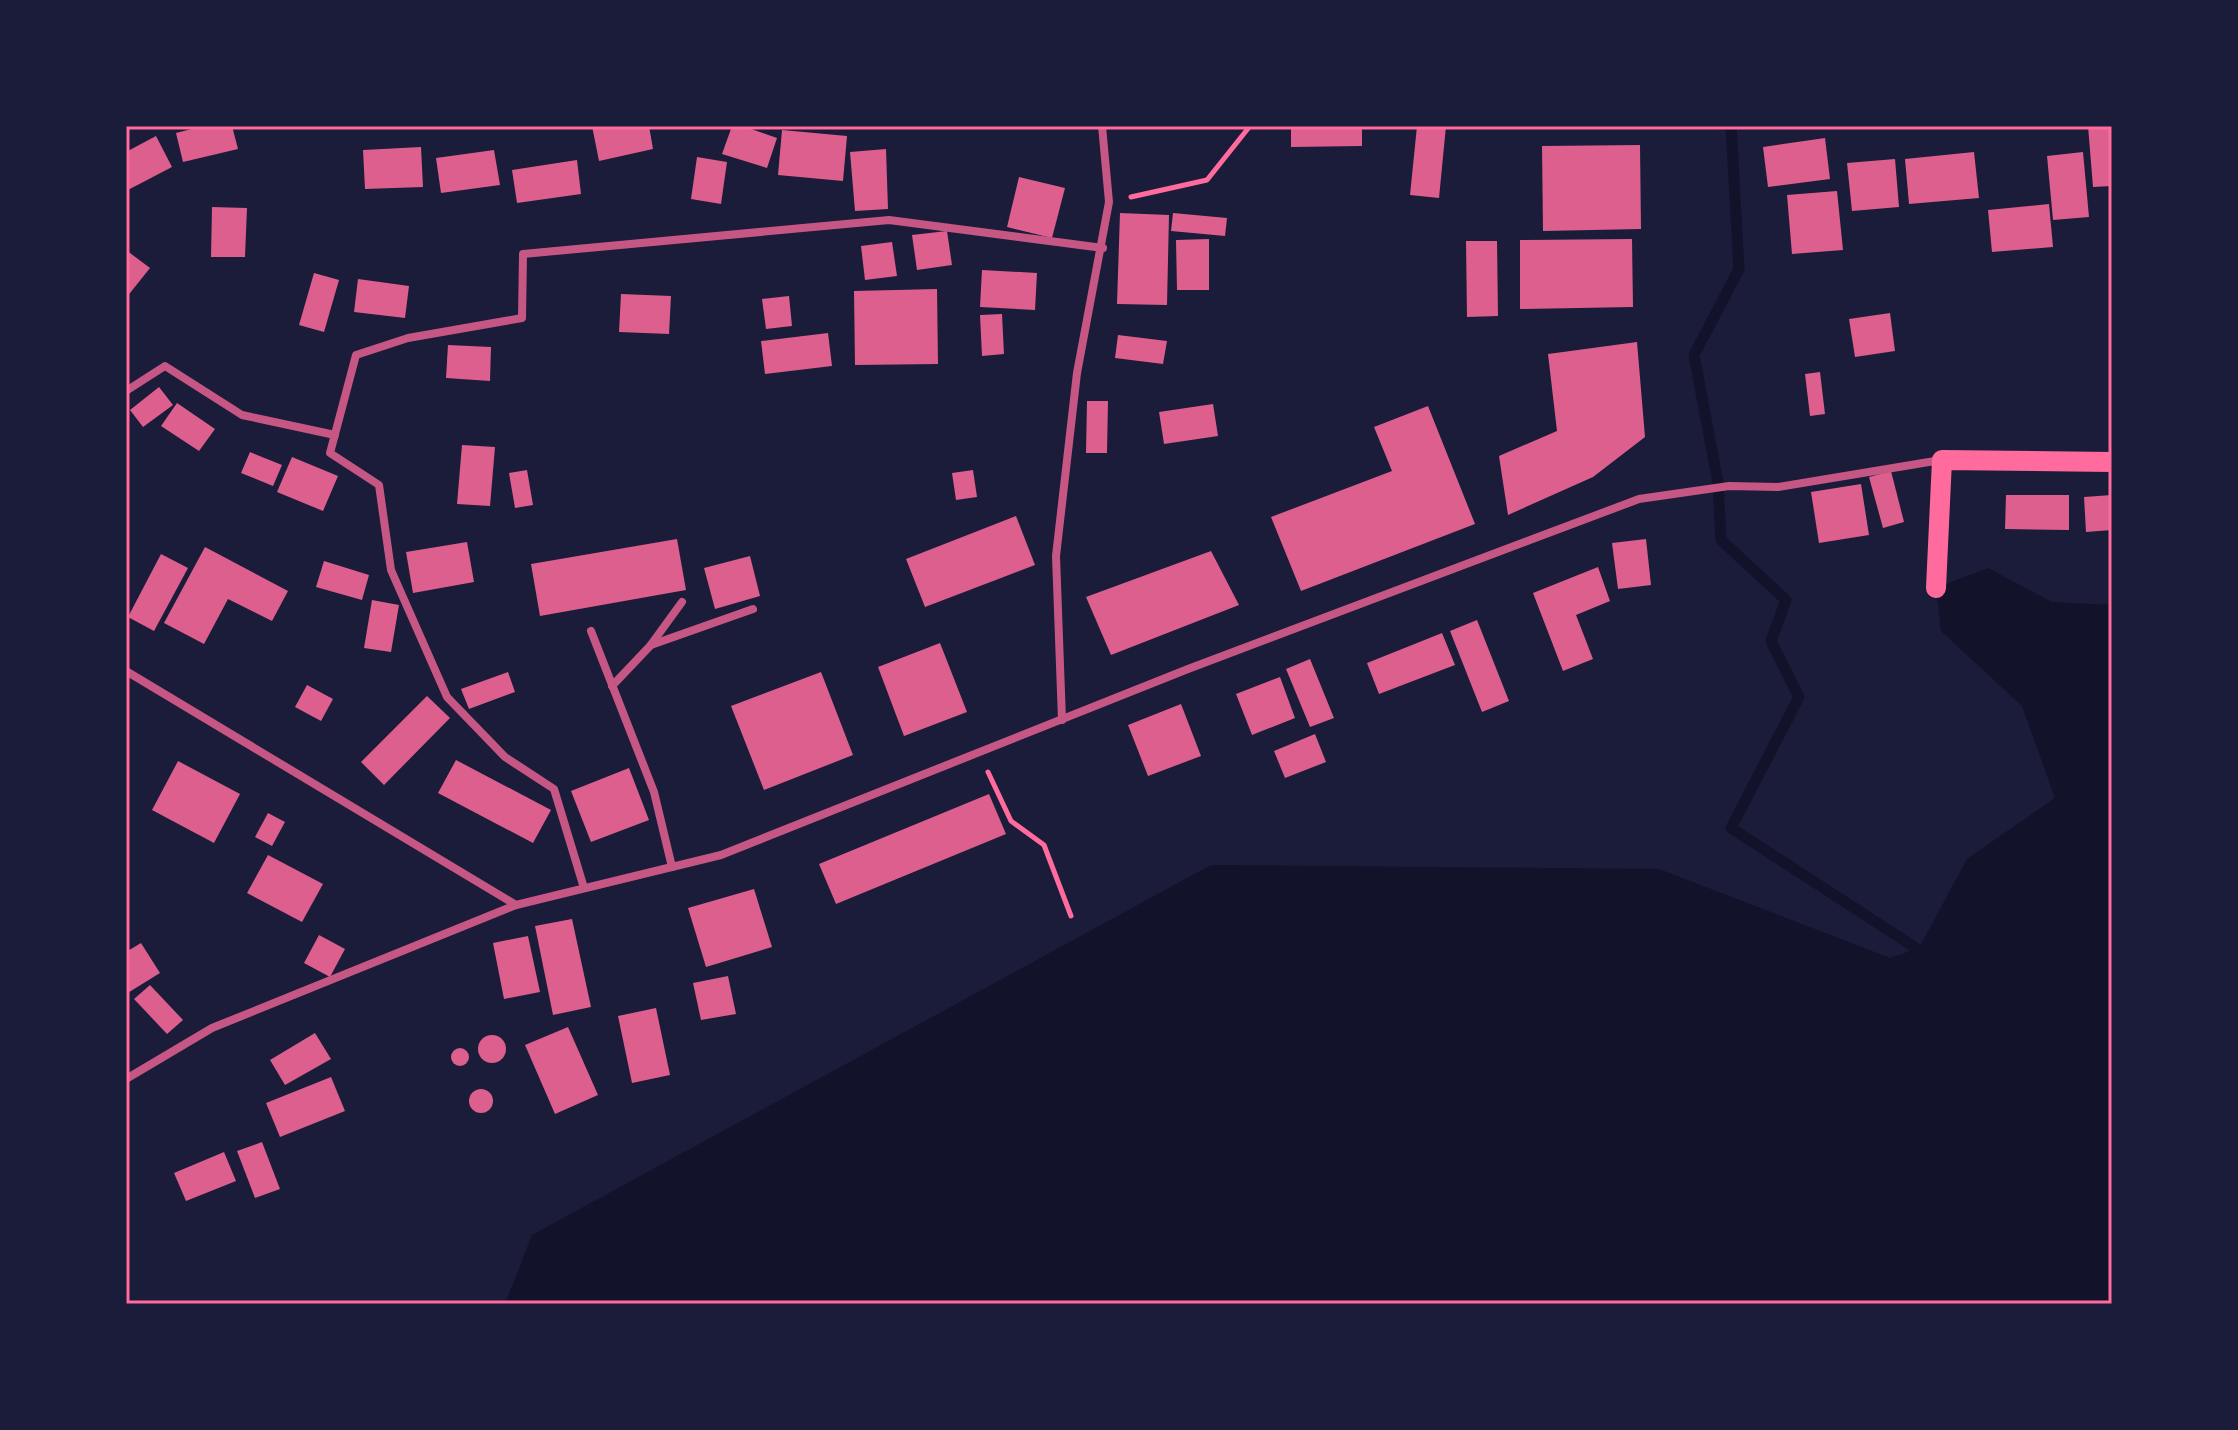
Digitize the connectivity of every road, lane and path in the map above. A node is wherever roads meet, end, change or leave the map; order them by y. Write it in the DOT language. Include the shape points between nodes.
graph roads {
  1 [pos="1102,126"];
  2 [pos="1250,126"];
  3 [pos="1109,202"];
  4 [pos="1103,248"];
  5 [pos="126,391"];
  6 [pos="335,435"];
  7 [pos="1942,460"];
  8 [pos="2112,462"];
  9 [pos="1936,588"];
  10 [pos="682,602"];
  11 [pos="753,609"];
  12 [pos="591,631"];
  13 [pos="650,646"];
  14 [pos="126,671"];
  15 [pos="612,686"];
  16 [pos="1062,720"];
  17 [pos="978,753"];
  18 [pos="672,867"];
  19 [pos="584,888"];
  20 [pos="516,905"];
  21 [pos="1071,916"];
  22 [pos="126,1079"];
  1 -- 3 [label="street"];
  2 -- 3 [label="path" via="1207,180"];
  3 -- 4 [label="street"];
  4 -- 6 [label="street" via="889,220 523,254 522,318 408,338 356,355"];
  4 -- 16 [label="street" via="1077,373 1056,556"];
  5 -- 6 [label="street" via="165,366 242,415"];
  6 -- 19 [label="street" via="330,453 379,485 391,570 447,697 505,757 554,789"];
  7 -- 8 [label="main road"];
  7 -- 9 [label="main road"];
  7 -- 16 [label="street" via="1778,487 1729,486 1639,499"];
  10 -- 13 [label="street"];
  11 -- 13 [label="street"];
  12 -- 15 [label="street"];
  13 -- 15 [label="street"];
  14 -- 20 [label="street"];
  15 -- 18 [label="street" via="654,792"];
  16 -- 17 [label="street"];
  17 -- 18 [label="street" via="721,855"];
  17 -- 21 [label="path" via="1011,821 1044,845"];
  18 -- 19 [label="street"];
  19 -- 20 [label="street"];
  20 -- 22 [label="street" via="212,1028"];
}
